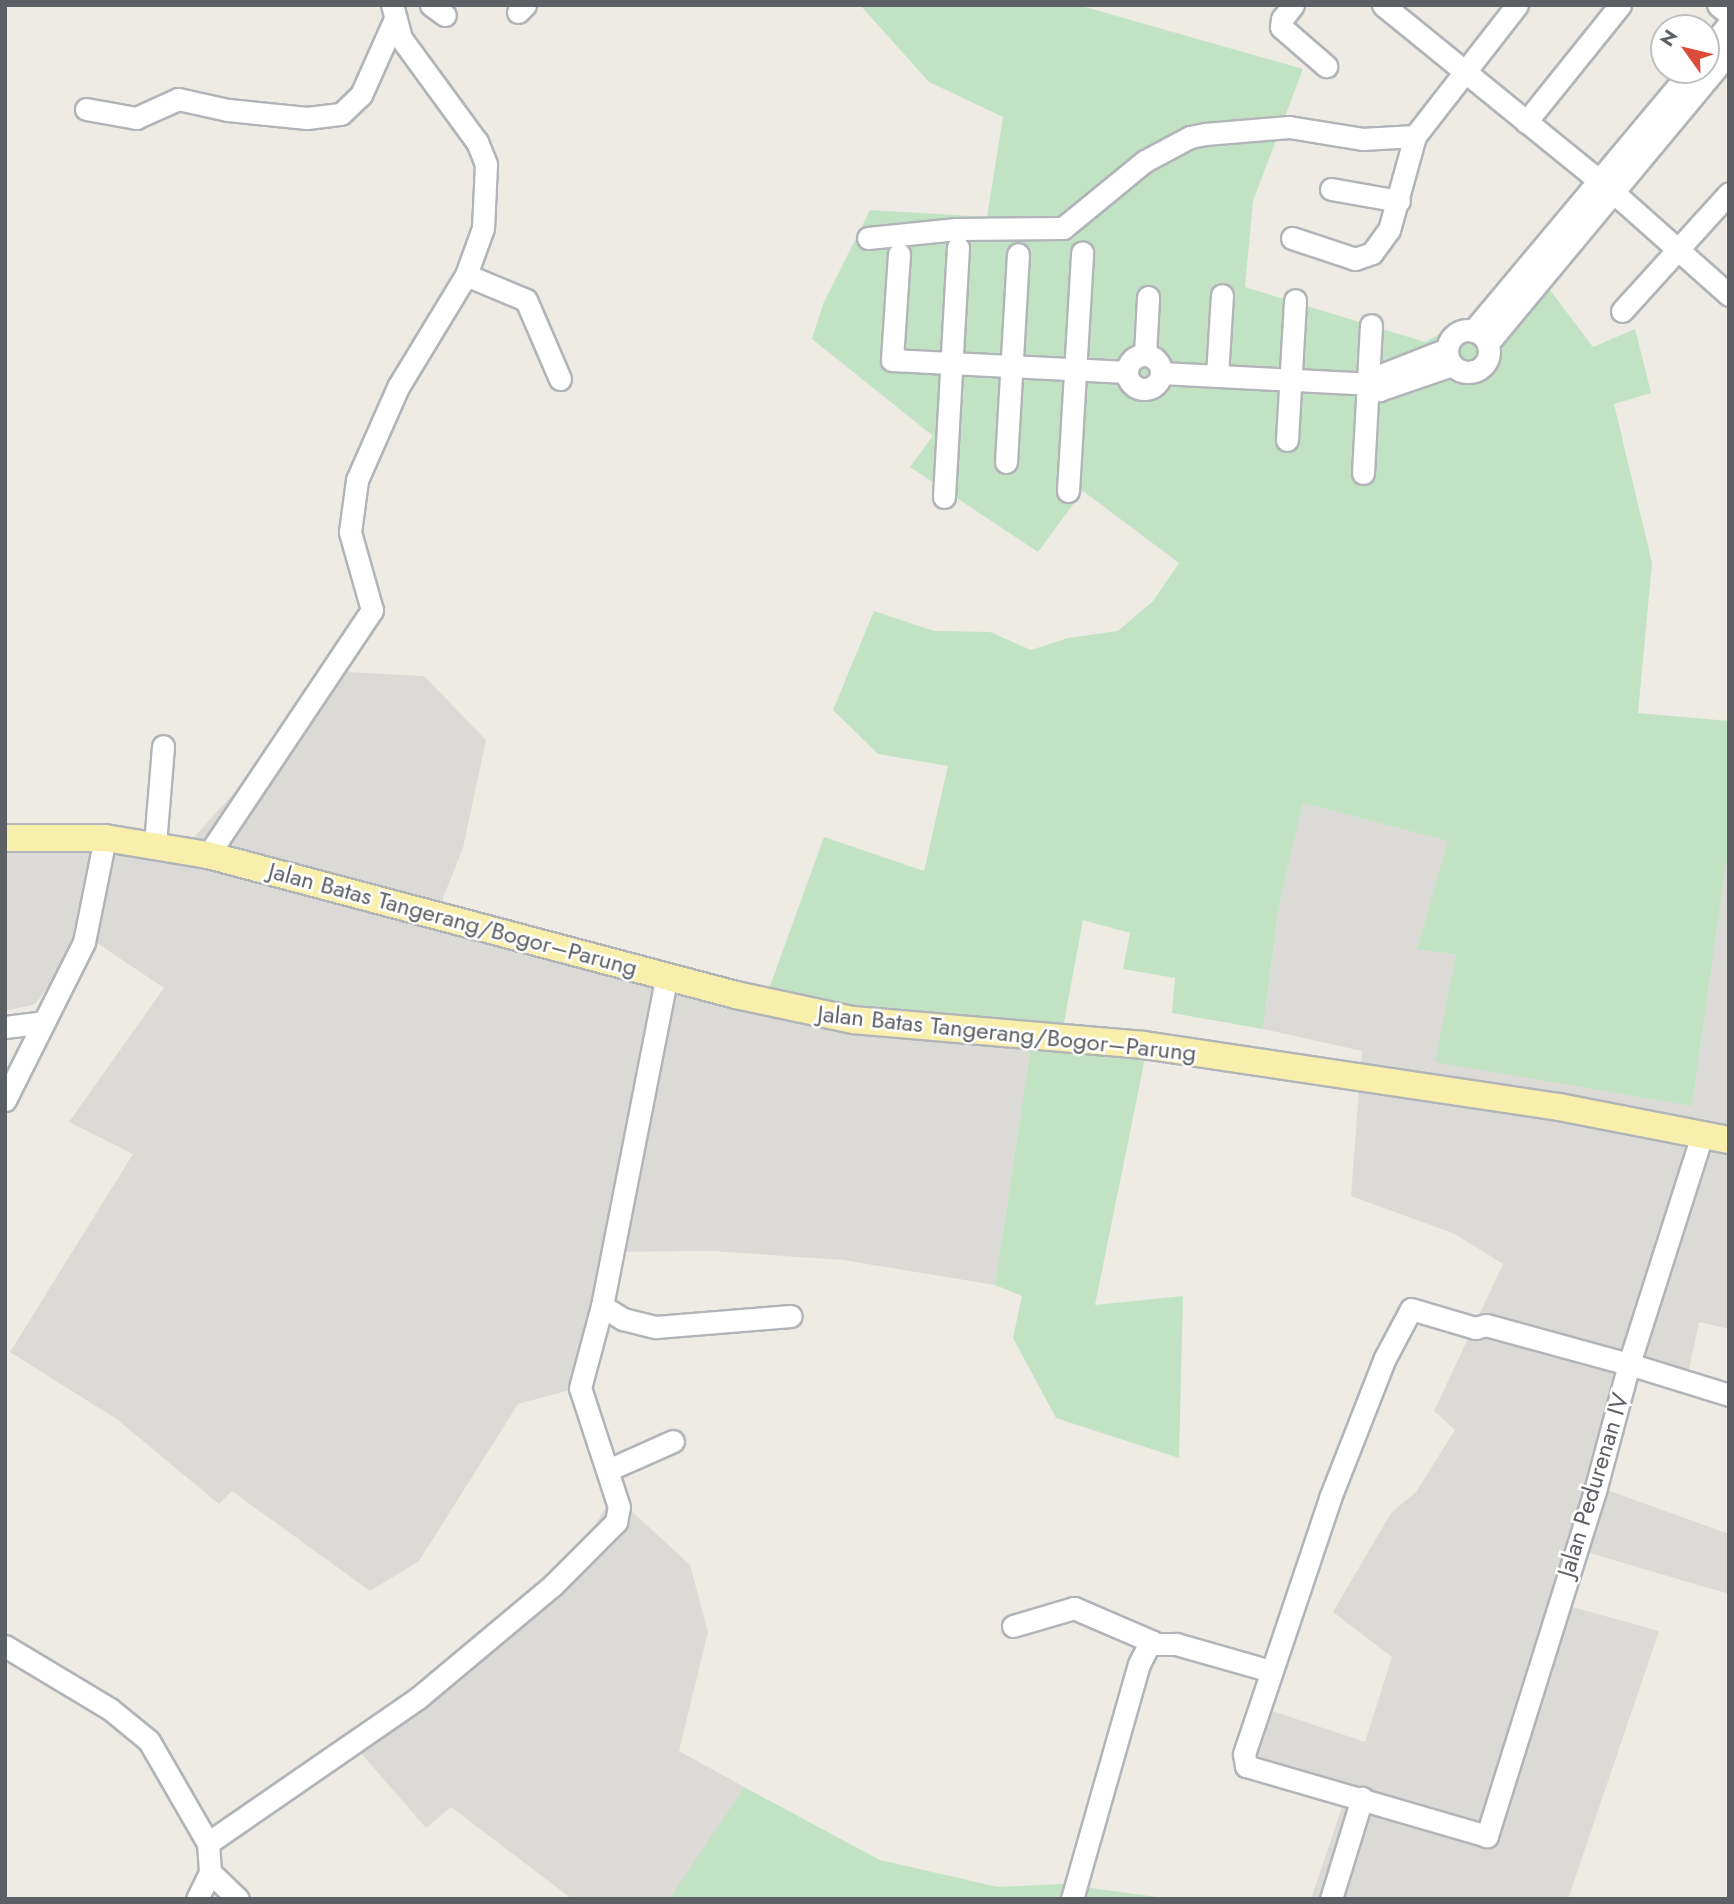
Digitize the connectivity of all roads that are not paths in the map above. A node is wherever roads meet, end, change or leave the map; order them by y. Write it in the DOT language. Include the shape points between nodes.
graph roads {
  1 [pos="1293,5"];
  2 [pos="1517,5"];
  3 [pos="1620,5"];
  4 [pos="1718,5"];
  5 [pos="1392,8"];
  6 [pos="395,11"];
  7 [pos="1729,14"];
  8 [pos="1729,53"];
  9 [pos="1326,66"];
  10 [pos="1463,73"];
  11 [pos="1681,84"];
  12 [pos="86,109"];
  13 [pos="1526,122"];
  14 [pos="1415,136"];
  15 [pos="1606,187"];
  16 [pos="1331,190"];
  17 [pos="1729,193"];
  18 [pos="1399,201"];
  19 [pos="868,238"];
  20 [pos="1292,239"];
  21 [pos="958,247"];
  22 [pos="1680,251"];
  23 [pos="1082,252"];
  24 [pos="899,254"];
  25 [pos="1018,254"];
  26 [pos="466,275"];
  27 [pos="1222,295"];
  28 [pos="1729,295"];
  29 [pos="1148,297"];
  30 [pos="1294,300"];
  31 [pos="1622,311"];
  32 [pos="1371,325"];
  33 [pos="1481,337"];
  34 [pos="1145,355"];
  35 [pos="1450,357"];
  36 [pos="952,363"];
  37 [pos="1012,366"];
  38 [pos="1075,369"];
  39 [pos="1127,372"];
  40 [pos="1161,373"];
  41 [pos="1217,376"];
  42 [pos="560,379"];
  43 [pos="1290,380"];
  44 [pos="1368,384"];
  45 [pos="1287,440"];
  46 [pos="1006,462"];
  47 [pos="1363,473"];
  48 [pos="1068,491"];
  49 [pos="944,497"];
  50 [pos="163,746"];
  51 [pos="5,838"];
  52 [pos="105,838"];
  53 [pos="155,844"];
  54 [pos="208,855"];
  55 [pos="667,976"];
  56 [pos="44,1022"];
  57 [pos="5,1027"];
  58 [pos="5,1100"];
  59 [pos="1702,1135"];
  60 [pos="1729,1140"];
  61 [pos="602,1306"];
  62 [pos="791,1316"];
  63 [pos="1629,1364"];
  64 [pos="1729,1395"];
  65 [pos="673,1441"];
  66 [pos="608,1470"];
  67 [pos="1013,1626"];
  68 [pos="1153,1642"];
  69 [pos="5,1646"];
  70 [pos="1271,1671"];
  71 [pos="1362,1798"];
  72 [pos="208,1843"];
  73 [pos="210,1872"];
  74 [pos="197,1899"];
  75 [pos="238,1899"];
  76 [pos="1072,1899"];
  77 [pos="1331,1899"];
  1 -- 9 [label="street" via="1282,19 1282,27"];
  2 -- 10 [label="street"];
  3 -- 13 [label="street"];
  4 -- 7 [label="street"];
  5 -- 10 [label="street"];
  6 -- 12 [label="street" via="361,95 341,114 307,118 241,112 178,99 136,118"];
  6 -- 26 [label="street" via="407,48 464,119 486,163 483,228"];
  8 -- 15 [label="street"];
  10 -- 13 [label="street"];
  10 -- 14 [label="street"];
  11 -- 15 [label="street"];
  13 -- 15 [label="street"];
  14 -- 18 [label="street"];
  14 -- 19 [label="street" via="1362,139 1289,127 1205,134 1178,142 1144,161 1063,228 944,229"];
  15 -- 22 [label="street"];
  15 -- 33 [label="street"];
  16 -- 18 [label="street"];
  17 -- 22 [label="street"];
  18 -- 20 [label="street" via="1389,230 1364,258"];
  21 -- 36 [label="street"];
  22 -- 28 [label="street"];
  22 -- 31 [label="street"];
  23 -- 38 [label="street"];
  24 -- 36 [label="street" via="892,360"];
  25 -- 37 [label="street"];
  26 -- 42 [label="street" via="526,300"];
  26 -- 54 [label="street" via="398,387 357,480 350,532 372,610"];
  27 -- 41 [label="street"];
  29 -- 34 [label="street"];
  30 -- 43 [label="street"];
  32 -- 44 [label="street"];
  33 -- 35 [label="street" via="1456,334"];
  33 -- 35 [label="street" via="1486,362 1476,371 1463,372"];
  34 -- 39 [label="street" via="1131,362"];
  34 -- 40 [label="street" via="1158,363"];
  35 -- 44 [label="street" via="1375,377"];
  36 -- 37 [label="street"];
  36 -- 49 [label="street"];
  37 -- 38 [label="street"];
  37 -- 46 [label="street"];
  38 -- 39 [label="street"];
  38 -- 48 [label="street"];
  39 -- 40 [label="street" via="1133,385 1143,389 1153,386"];
  40 -- 41 [label="street"];
  41 -- 43 [label="street"];
  43 -- 44 [label="street"];
  43 -- 45 [label="street"];
  44 -- 47 [label="street"];
  50 -- 53 [label="street"];
  51 -- 52 [label="main road, Jalan Batas Tangerang/Bogor–Parung"];
  52 -- 53 [label="main road, Jalan Batas Tangerang/Bogor–Parung"];
  52 -- 56 [label="street" via="84,942"];
  53 -- 54 [label="main road, Jalan Batas Tangerang/Bogor–Parung"];
  54 -- 55 [label="main road, Jalan Batas Tangerang/Bogor–Parung"];
  55 -- 59 [label="main road, Jalan Batas Tangerang/Bogor–Parung" via="853,1020 1143,1045 1559,1107"];
  55 -- 61 [label="street"];
  56 -- 57 [label="street"];
  56 -- 58 [label="street"];
  59 -- 60 [label="main road, Jalan Batas Tangerang/Bogor–Parung"];
  59 -- 63 [label="street, Jalan Pedurenan IV"];
  61 -- 62 [label="street" via="623,1319 656,1327"];
  61 -- 66 [label="street" via="580,1388"];
  63 -- 64 [label="street"];
  63 -- 70 [label="street" via="1411,1309 1384,1358 1335,1483"];
  63 -- 71 [label="street, Jalan Pedurenan IV" via="1487,1836"];
  65 -- 66 [label="street"];
  66 -- 72 [label="street" via="619,1507 616,1522 552,1586 418,1698"];
  67 -- 68 [label="street" via="1074,1608"];
  68 -- 70 [label="street"];
  68 -- 76 [label="street" via="1139,1664"];
  69 -- 72 [label="street" via="110,1709 149,1741"];
  70 -- 71 [label="street" via="1244,1754 1246,1766"];
  71 -- 77 [label="street"];
  72 -- 73 [label="street"];
  73 -- 74 [label="street"];
  73 -- 75 [label="street"];
}
